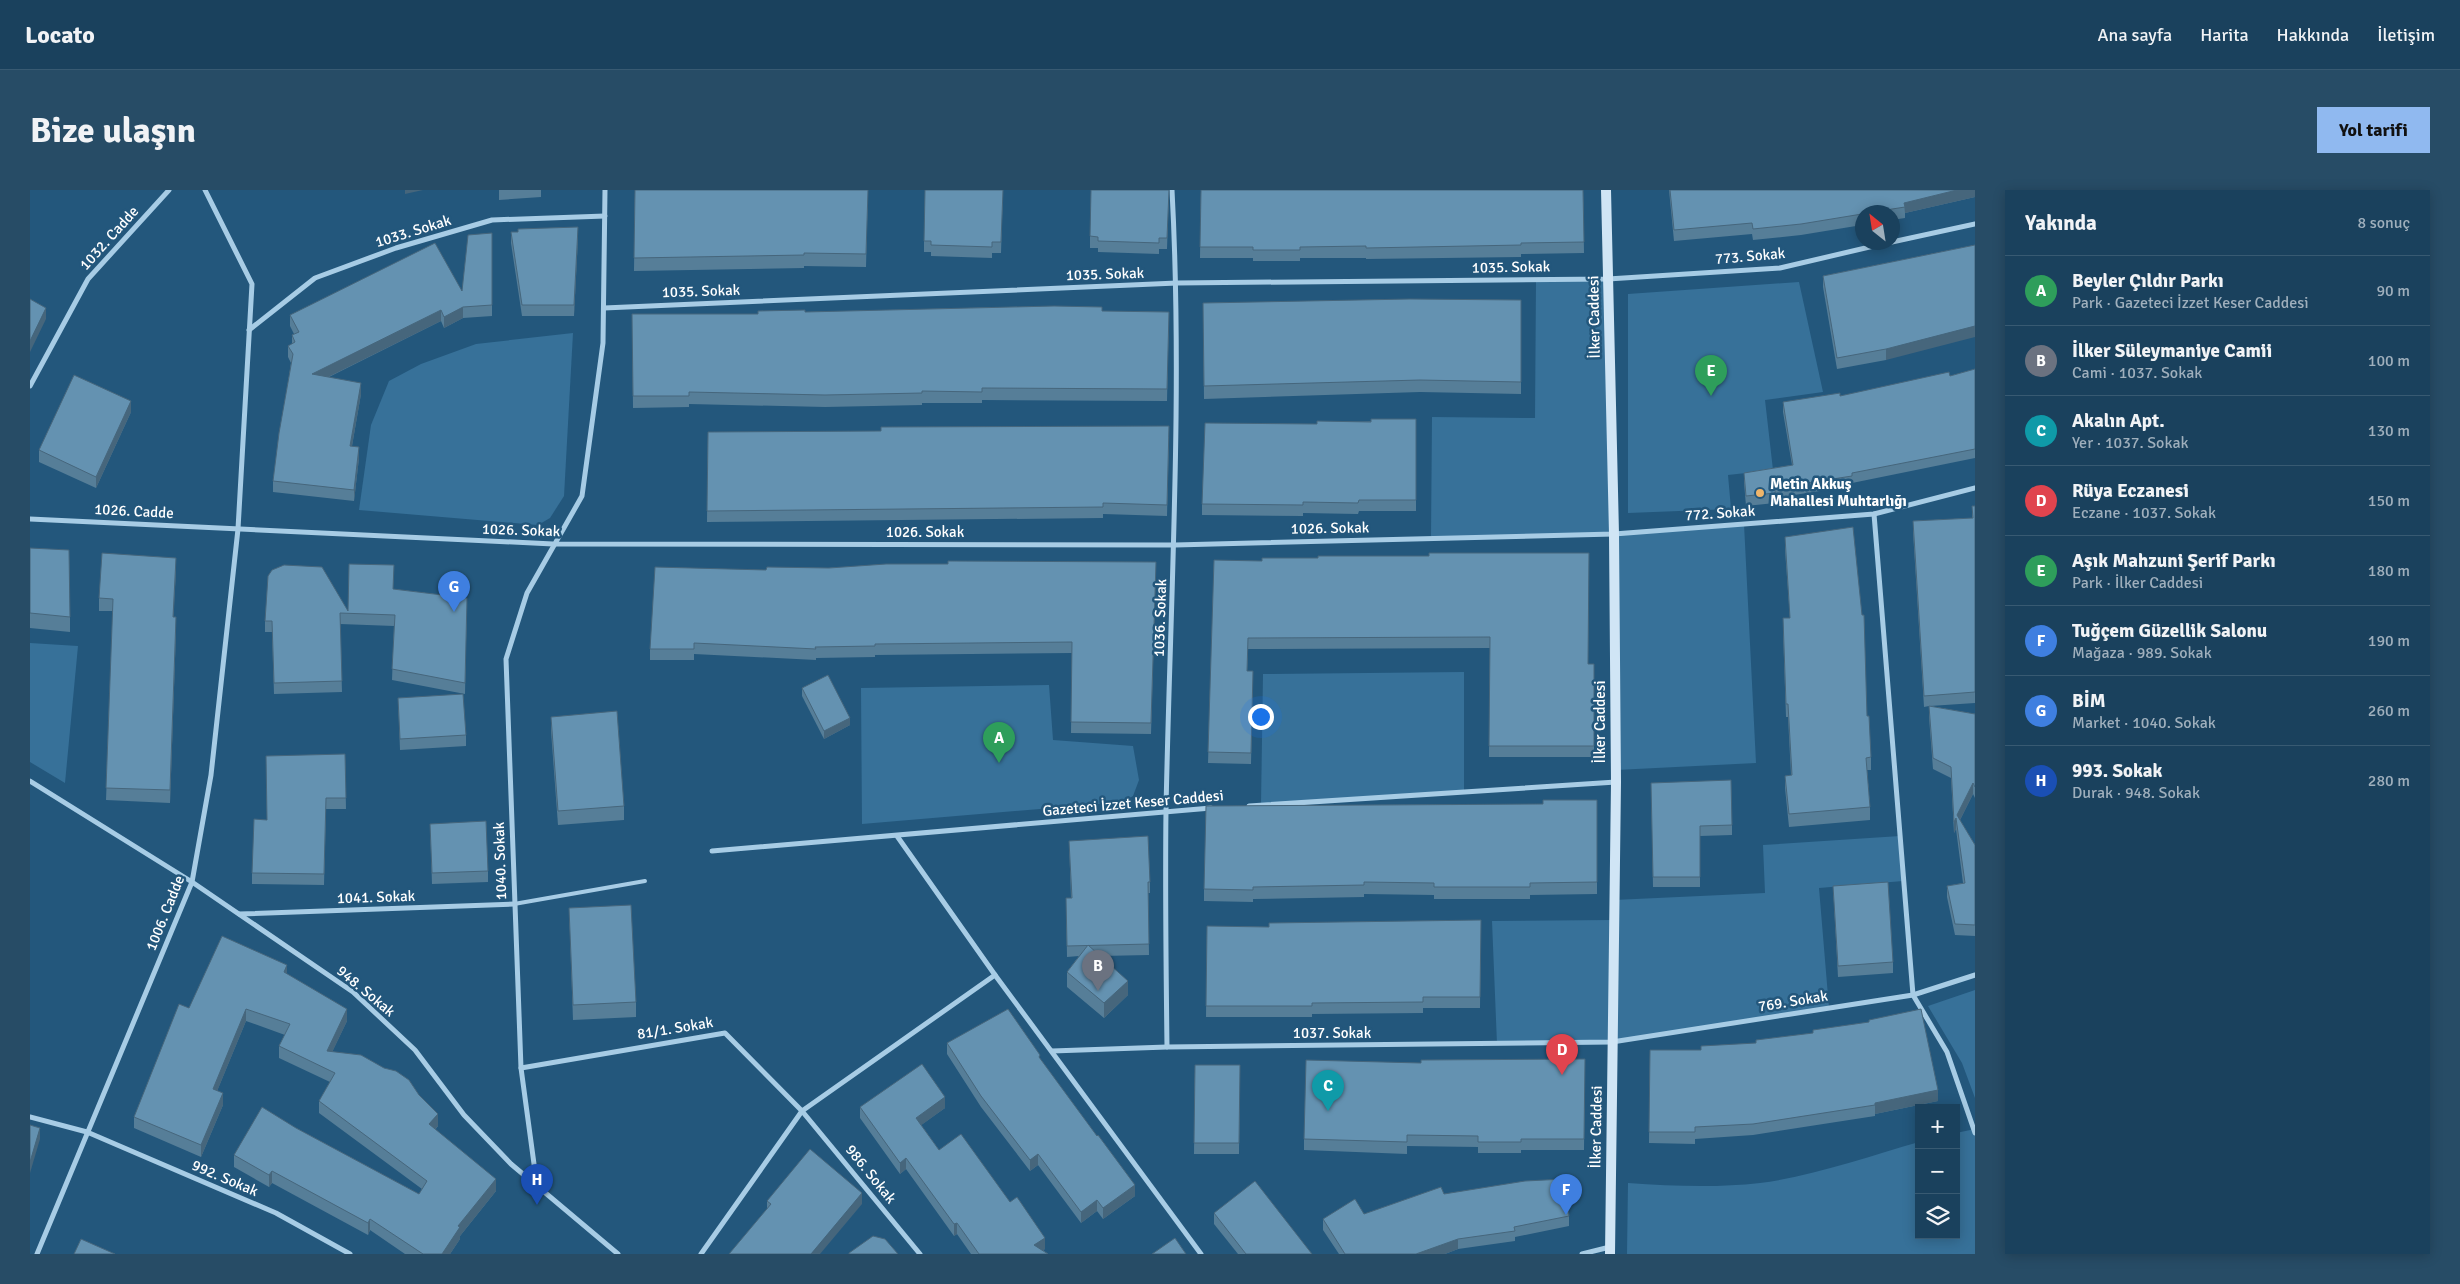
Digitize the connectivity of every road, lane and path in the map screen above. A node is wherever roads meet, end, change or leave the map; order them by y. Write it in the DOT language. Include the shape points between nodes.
graph roads {
  1 [pos="169,190"];
  2 [pos="204,190"];
  3 [pos="605,190"];
  4 [pos="1172,190"];
  5 [pos="1606,190"];
  6 [pos="605,216"];
  7 [pos="1975,224"];
  8 [pos="1900,240"];
  9 [pos="1858,250"];
  10 [pos="1608,279"];
  11 [pos="1177,283"];
  12 [pos="604,308"];
  13 [pos="249,330"];
  14 [pos="30,386"];
  15 [pos="1975,488"];
  16 [pos="1874,514"];
  17 [pos="30,519"];
  18 [pos="238,529"];
  19 [pos="1614,534"];
  20 [pos="553,544"];
  21 [pos="1175,545"];
  22 [pos="30,781"];
  23 [pos="1616,782"];
  24 [pos="1242,806"];
  25 [pos="1214,808"];
  26 [pos="1166,811"];
  27 [pos="896,836"];
  28 [pos="712,851"];
  29 [pos="645,881"];
  30 [pos="192,882"];
  31 [pos="514,904"];
  32 [pos="239,914"];
  33 [pos="995,975"];
  34 [pos="1975,975"];
  35 [pos="1912,995"];
  36 [pos="1612,1042"];
  37 [pos="1166,1047"];
  38 [pos="1052,1051"];
  39 [pos="521,1068"];
  40 [pos="802,1110"];
  41 [pos="30,1117"];
  42 [pos="87,1132"];
  43 [pos="1975,1133"];
  44 [pos="537,1186"];
  45 [pos="1610,1251"];
  46 [pos="37,1254"];
  47 [pos="350,1254"];
  48 [pos="618,1254"];
  49 [pos="701,1254"];
  50 [pos="920,1254"];
  51 [pos="1200,1254"];
  52 [pos="1582,1254"];
  1 -- 14 [label="street, 1032. Cadde" via="88,279"];
  2 -- 13 [label="street" via="252,284"];
  3 -- 6 [label="street, 1040. Sokak"];
  4 -- 11 [label="street, 1036. Sokak"];
  5 -- 10 [label="main road, İlker Caddesi"];
  6 -- 12 [label="street, 1040. Sokak"];
  6 -- 13 [label="street, 1033. Sokak" via="492,220 396,248 315,278"];
  7 -- 8 [label="street, 773. Sokak"];
  9 -- 10 [label="street, 773. Sokak" via="1780,268"];
  10 -- 11 [label="street, 1035. Sokak"];
  10 -- 19 [label="main road, İlker Caddesi"];
  11 -- 12 [label="street, 1035. Sokak"];
  11 -- 21 [label="street, 1036. Sokak"];
  12 -- 20 [label="street, 1040. Sokak" via="604,343 582,496"];
  13 -- 18 [label="street"];
  15 -- 16 [label="street, 772. Sokak"];
  16 -- 19 [label="street, 772. Sokak"];
  16 -- 35 [label="street"];
  17 -- 18 [label="street, 1026. Cadde"];
  18 -- 20 [label="street, 1026. Sokak"];
  18 -- 30 [label="street, 1006. Cadde" via="211,775"];
  19 -- 21 [label="street, 1026. Sokak"];
  19 -- 23 [label="main road, İlker Caddesi"];
  20 -- 21 [label="street, 1026. Sokak"];
  20 -- 31 [label="street, 1040. Sokak" via="527,593 506,659"];
  21 -- 26 [label="street, 1036. Sokak"];
  22 -- 30 [label="street, 948. Sokak"];
  23 -- 24 [label="street, Gazeteci İzzet Keser Caddesi"];
  23 -- 36 [label="main road, İlker Caddesi"];
  25 -- 26 [label="street, Gazeteci İzzet Keser Caddesi"];
  26 -- 27 [label="street, Gazeteci İzzet Keser Caddesi"];
  26 -- 37 [label="street, 1036. Sokak"];
  27 -- 28 [label="street, Gazeteci İzzet Keser Caddesi"];
  27 -- 33 [label="street"];
  29 -- 31 [label="lane"];
  30 -- 32 [label="street, 948. Sokak"];
  30 -- 42 [label="street, 1006. Cadde"];
  31 -- 32 [label="street, 1041. Sokak"];
  31 -- 39 [label="street, 1040. Sokak"];
  32 -- 44 [label="street, 948. Sokak" via="354,992 415,1050 464,1115 510,1164"];
  33 -- 38 [label="street"];
  33 -- 40 [label="street"];
  34 -- 35 [label="street, 769. Sokak"];
  35 -- 36 [label="street, 769. Sokak"];
  35 -- 43 [label="street" via="1947,1052"];
  36 -- 37 [label="street, 1037. Sokak"];
  36 -- 45 [label="main road, İlker Caddesi"];
  37 -- 38 [label="street, 1037. Sokak"];
  38 -- 51 [label="street"];
  39 -- 40 [label="street, 81/1. Sokak" via="725,1033"];
  39 -- 44 [label="street, 1040. Sokak"];
  40 -- 49 [label="street"];
  40 -- 50 [label="street, 986. Sokak"];
  41 -- 42 [label="street, 992. Sokak"];
  42 -- 46 [label="street, 1006. Cadde"];
  42 -- 47 [label="street, 992. Sokak" via="276,1213"];
  44 -- 48 [label="street, 948. Sokak"];
  45 -- 52 [label="street"];
}
